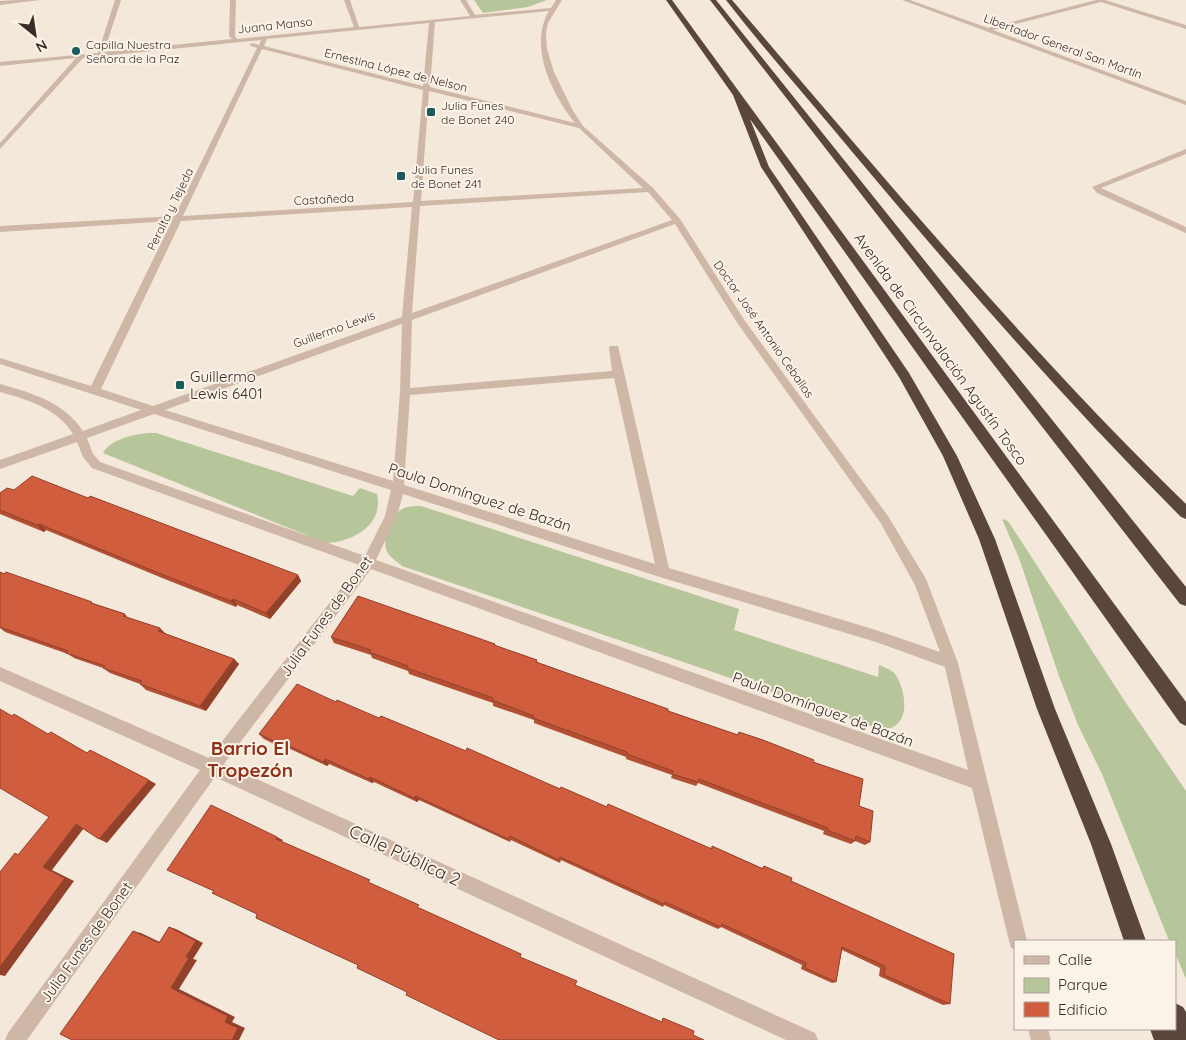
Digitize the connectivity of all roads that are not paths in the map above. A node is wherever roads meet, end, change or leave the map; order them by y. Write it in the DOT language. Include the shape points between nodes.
graph roads {
  1 [pos="37,0"];
  2 [pos="118,0"];
  3 [pos="232,0"];
  4 [pos="347,0"];
  5 [pos="464,0"];
  6 [pos="559,0"];
  7 [pos="669,0"];
  8 [pos="713,0"];
  9 [pos="729,0"];
  10 [pos="905,0"];
  11 [pos="1101,0"];
  12 [pos="1,4"];
  13 [pos="552,9"];
  14 [pos="474,17"];
  15 [pos="432,21"];
  16 [pos="1186,26"];
  17 [pos="357,28"];
  18 [pos="988,30"];
  19 [pos="265,38"];
  20 [pos="236,41"];
  21 [pos="261,48"];
  22 [pos="100,54"];
  23 [pos="81,56"];
  24 [pos="0,64"];
  25 [pos="426,88"];
  26 [pos="737,95"];
  27 [pos="1186,103"];
  28 [pos="581,127"];
  29 [pos="0,147"];
  30 [pos="1186,151"];
  31 [pos="650,190"];
  32 [pos="418,205"];
  33 [pos="178,219"];
  34 [pos="677,222"];
  35 [pos="0,229"];
  36 [pos="1186,230"];
  37 [pos="407,317"];
  38 [pos="614,348"];
  39 [pos="0,361"];
  40 [pos="618,374"];
  41 [pos="0,388"];
  42 [pos="95,390"];
  43 [pos="405,392"];
  44 [pos="152,410"];
  45 [pos="80,436"];
  46 [pos="0,465"];
  47 [pos="398,488"];
  48 [pos="1186,514"];
  49 [pos="368,563"];
  50 [pos="663,572"];
  51 [pos="1186,599"];
  52 [pos="951,663"];
  53 [pos="0,674"];
  54 [pos="1186,717"];
  55 [pos="212,767"];
  56 [pos="979,782"];
  57 [pos="1127,919"];
  58 [pos="1018,940"];
  59 [pos="1134,940"];
  60 [pos="1138,940"];
  61 [pos="1176,1017"];
  62 [pos="1186,1037"];
  63 [pos="15,1040"];
  64 [pos="808,1040"];
  1 -- 12 [label="street"];
  2 -- 22 [label="street"];
  3 -- 20 [label="street" via="232,36"];
  4 -- 17 [label="street"];
  5 -- 14 [label="street"];
  6 -- 13 [label="street, Doctor José Antonio Ceballos"];
  7 -- 26 [label="highway, Avenida de Circunvalación Agustín Tosco"];
  8 -- 51 [label="highway"];
  9 -- 48 [label="highway" via="908,212 1043,364"];
  10 -- 18 [label="street, Libertador General San Martín"];
  11 -- 16 [label="street"];
  11 -- 18 [label="street"];
  13 -- 14 [label="street, Juana Manso"];
  13 -- 28 [label="street, Doctor José Antonio Ceballos" via="544,32 545,52 565,104"];
  14 -- 15 [label="street, Juana Manso"];
  15 -- 17 [label="street, Juana Manso"];
  15 -- 25 [label="street, Julia Funes de Bonet"];
  17 -- 19 [label="street, Juana Manso"];
  18 -- 27 [label="street, Libertador General San Martín"];
  19 -- 20 [label="street, Juana Manso"];
  19 -- 21 [label="street, Peralta y Tejeda"];
  20 -- 21 [label="street, Ernestina López de Nelson"];
  20 -- 22 [label="street, Juana Manso"];
  21 -- 25 [label="street, Ernestina López de Nelson"];
  21 -- 33 [label="street, Peralta y Tejeda"];
  22 -- 23 [label="street, Juana Manso"];
  23 -- 24 [label="street, Juana Manso"];
  23 -- 29 [label="street"];
  25 -- 28 [label="street, Ernestina López de Nelson"];
  25 -- 32 [label="street, Julia Funes de Bonet"];
  26 -- 54 [label="highway, Avenida de Circunvalación Agustín Tosco"];
  26 -- 57 [label="highway" via="765,167 905,376 970,498 1007,592 1046,709 1077,781"];
  28 -- 31 [label="street, Doctor José Antonio Ceballos"];
  30 -- 36 [label="street" via="1096,187"];
  31 -- 32 [label="street, Castañeda"];
  31 -- 34 [label="street, Doctor José Antonio Ceballos"];
  32 -- 33 [label="street, Castañeda"];
  32 -- 37 [label="street, Julia Funes de Bonet"];
  33 -- 35 [label="street, Castañeda"];
  33 -- 42 [label="street, Peralta y Tejeda"];
  34 -- 37 [label="street, Guillermo Lewis"];
  34 -- 52 [label="street, Doctor José Antonio Ceballos" via="741,322 884,519 921,583"];
  37 -- 43 [label="street, Julia Funes de Bonet"];
  37 -- 44 [label="street, Guillermo Lewis"];
  38 -- 40 [label="street"];
  39 -- 42 [label="street, Paula Domínguez de Bazán"];
  40 -- 43 [label="street"];
  40 -- 50 [label="street"];
  41 -- 45 [label="street, Paula Domínguez de Bazán" via="53,407 70,420"];
  42 -- 44 [label="street, Paula Domínguez de Bazán"];
  43 -- 47 [label="street, Julia Funes de Bonet"];
  44 -- 45 [label="street, Guillermo Lewis"];
  44 -- 47 [label="street, Paula Domínguez de Bazán"];
  45 -- 46 [label="street, Guillermo Lewis"];
  45 -- 49 [label="street, Paula Domínguez de Bazán" via="88,458 96,465"];
  47 -- 49 [label="street, Julia Funes de Bonet" via="390,516"];
  47 -- 50 [label="street, Paula Domínguez de Bazán"];
  49 -- 55 [label="street, Julia Funes de Bonet"];
  49 -- 56 [label="street, Paula Domínguez de Bazán"];
  50 -- 52 [label="street, Paula Domínguez de Bazán" via="876,636"];
  52 -- 56 [label="street, Doctor José Antonio Ceballos" via="964,707"];
  53 -- 55 [label="street, Calle Pública 2"];
  55 -- 63 [label="street, Julia Funes de Bonet"];
  55 -- 64 [label="street, Calle Pública 2"];
  56 -- 58 [label="street, Doctor José Antonio Ceballos"];
  57 -- 59 [label="highway"];
  57 -- 60 [label="highway"];
  61 -- 62 [label="highway"];
}
